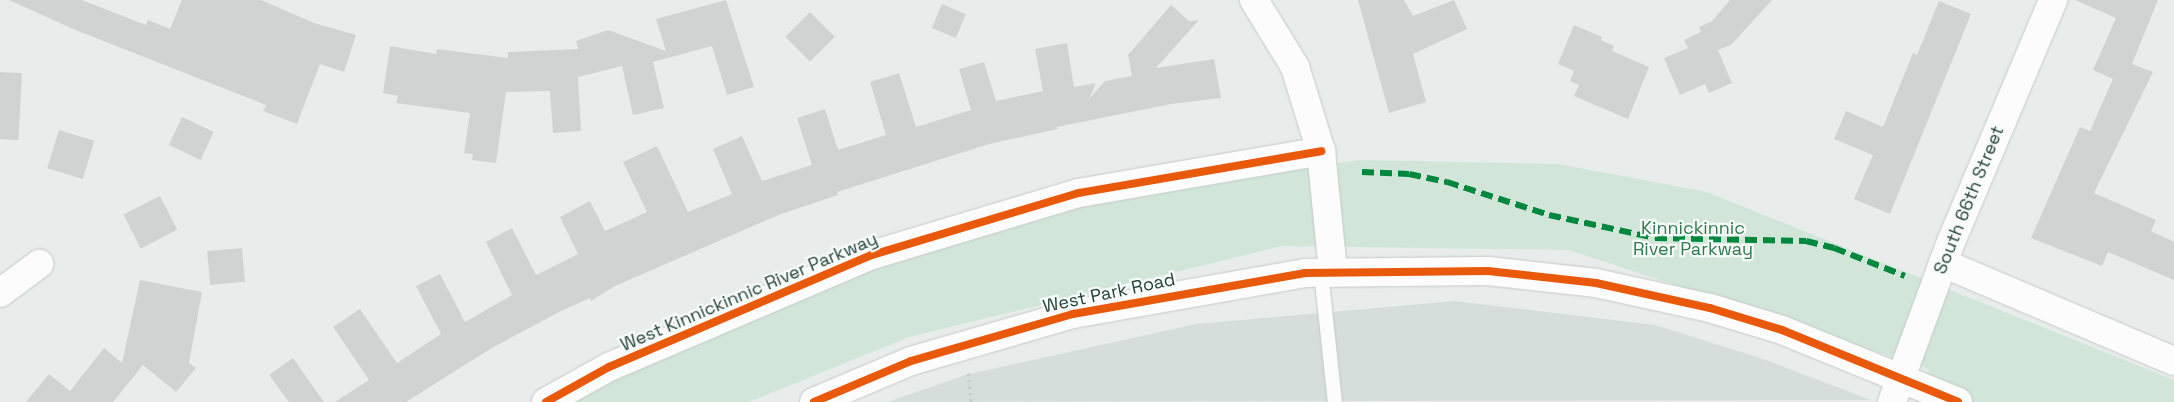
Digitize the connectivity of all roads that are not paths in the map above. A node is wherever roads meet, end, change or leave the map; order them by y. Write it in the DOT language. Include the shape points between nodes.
graph roads {
  1 [pos="1254,0"];
  2 [pos="2053,0"];
  3 [pos="1321,151"];
  4 [pos="1943,263"];
  5 [pos="39,264"];
  6 [pos="1327,272"];
  7 [pos="0,293"];
  8 [pos="2174,361"];
  9 [pos="1896,390"];
  10 [pos="546,402"];
  11 [pos="814,402"];
  12 [pos="1335,402"];
  13 [pos="1958,402"];
  1 -- 3 [label="street" via="1295,67"];
  2 -- 4 [label="street, South 66th Street"];
  3 -- 6 [label="street"];
  3 -- 10 [label="street, West Kinnickinnic River Parkway" via="1079,193 872,255 609,367"];
  4 -- 8 [label="street"];
  4 -- 9 [label="street, South 66th Street"];
  5 -- 7 [label="street"];
  6 -- 9 [label="street" via="1488,271 1633,290 1710,308 1782,330"];
  6 -- 11 [label="street, West Park Road" via="1231,284 1073,314 910,361"];
  6 -- 12 [label="lane"];
  9 -- 13 [label="street"];
}
